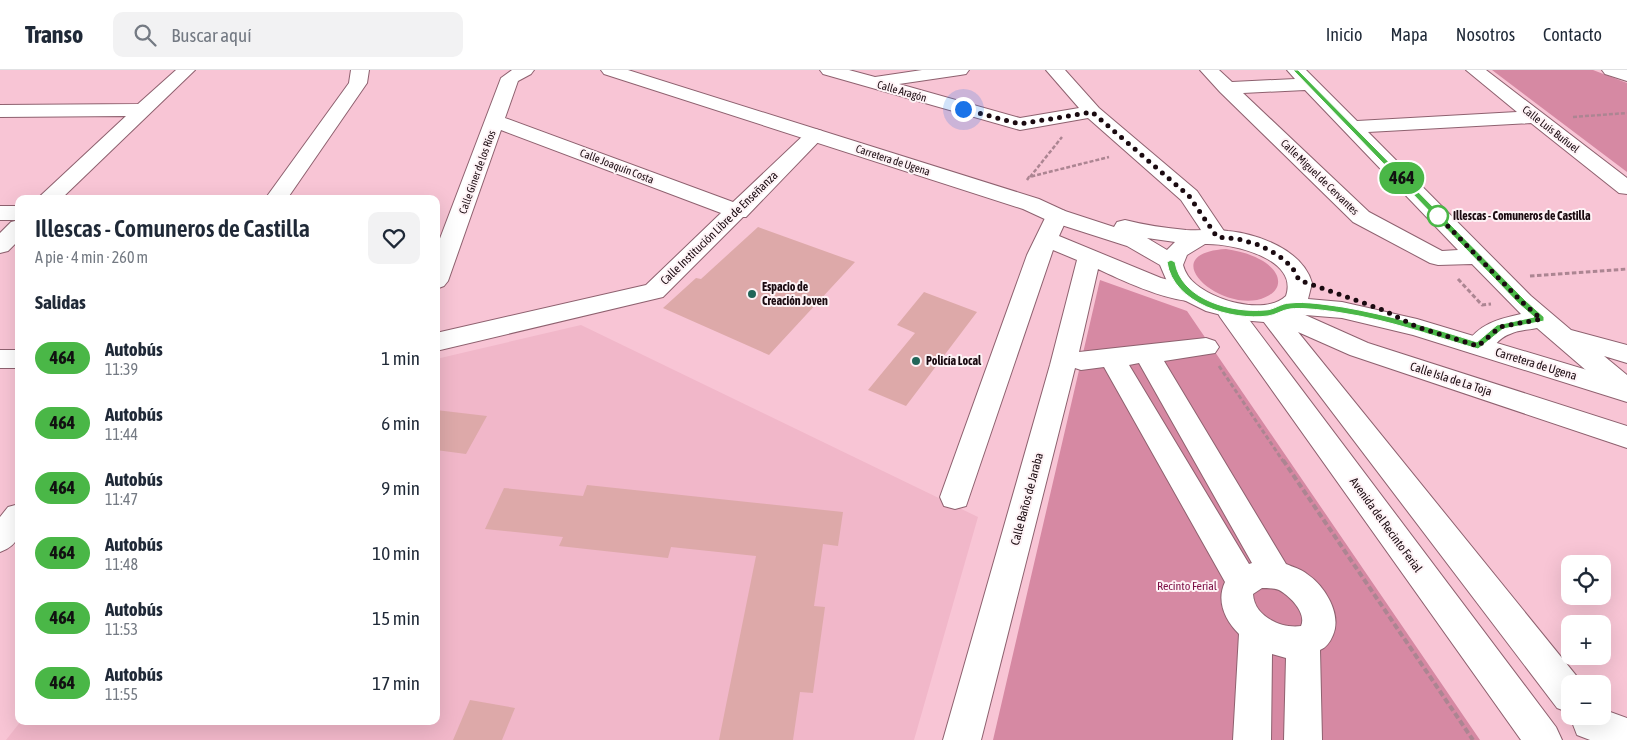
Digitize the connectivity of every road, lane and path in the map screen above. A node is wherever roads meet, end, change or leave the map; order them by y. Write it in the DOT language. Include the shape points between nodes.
graph roads {
  1 [pos="186,70"];
  2 [pos="360,70"];
  3 [pos="525,70"];
  4 [pos="610,70"];
  5 [pos="829,70"];
  6 [pos="960,70"];
  7 [pos="1055,70"];
  8 [pos="1209,70"];
  9 [pos="1475,70"];
  10 [pos="1611,70"];
  11 [pos="1627,76"];
  12 [pos="1303,77"];
  13 [pos="872,82"];
  14 [pos="1226,88"];
  15 [pos="142,110"];
  16 [pos="0,111"];
  17 [pos="1092,112"];
  18 [pos="1627,113"];
  19 [pos="1071,115"];
  20 [pos="1535,117"];
  21 [pos="1571,117"];
  22 [pos="496,121"];
  23 [pos="1352,127"];
  24 [pos="815,135"];
  25 [pos="1136,150"];
  26 [pos="1030,177"];
  27 [pos="1627,188"];
  28 [pos="52,195"];
  29 [pos="279,195"];
  30 [pos="1022,201"];
  31 [pos="738,212"];
  32 [pos="0,213"];
  33 [pos="15,213"];
  34 [pos="1057,216"];
  35 [pos="15,231"];
  36 [pos="1208,237"];
  37 [pos="1046,239"];
  38 [pos="0,246"];
  39 [pos="1089,257"];
  40 [pos="1478,257"];
  41 [pos="1171,263"];
  42 [pos="440,271"];
  43 [pos="1299,280"];
  44 [pos="1190,294"];
  45 [pos="1280,310"];
  46 [pos="1229,311"];
  47 [pos="1541,319"];
  48 [pos="1417,327"];
  49 [pos="1564,335"];
  50 [pos="440,341"];
  51 [pos="1478,346"];
  52 [pos="1206,347"];
  53 [pos="1147,354"];
  54 [pos="1627,354"];
  55 [pos="0,358"];
  56 [pos="1112,358"];
  57 [pos="15,359"];
  58 [pos="1081,361"];
  59 [pos="1627,391"];
  60 [pos="1627,437"];
  61 [pos="954,497"];
  62 [pos="15,521"];
  63 [pos="0,539"];
  64 [pos="1275,575"];
  65 [pos="1242,582"];
  66 [pos="1256,630"];
  67 [pos="1303,642"];
  68 [pos="1561,686"];
  69 [pos="1601,725"];
  70 [pos="1627,736"];
  71 [pos="962,740"];
  72 [pos="1252,740"];
  73 [pos="1303,740"];
  74 [pos="1473,740"];
  75 [pos="1542,740"];
  1 -- 15 [label="street"];
  2 -- 29 [label="street" via="358,83"];
  3 -- 22 [label="street, Calle Giner de los Ríos" via="510,78"];
  4 -- 24 [label="street, Carretera de Ugena"];
  5 -- 13 [label="street, Calle Aragón"];
  6 -- 13 [label="street"];
  7 -- 17 [label="street"];
  8 -- 14 [label="street, Calle Miguel de Cervantes"];
  9 -- 20 [label="street, Calle Luis Buñuel"];
  10 -- 11 [label="street"];
  12 -- 14 [label="street"];
  12 -- 23 [label="street"];
  13 -- 19 [label="street, Calle Aragón" via="1020,124"];
  14 -- 40 [label="street, Calle Miguel de Cervantes" via="1361,216 1438,258"];
  15 -- 16 [label="street"];
  15 -- 28 [label="street"];
  17 -- 19 [label="street, Calle Aragón"];
  17 -- 25 [label="street"];
  18 -- 21 [label="path"];
  19 -- 26 [label="path" via="1075,122"];
  20 -- 23 [label="street"];
  20 -- 27 [label="street, Calle Luis Buñuel"];
  22 -- 31 [label="street, Calle Joaquín Costa"];
  22 -- 42 [label="street, Calle Giner de los Ríos"];
  23 -- 40 [label="street"];
  24 -- 30 [label="street, Carretera de Ugena"];
  24 -- 31 [label="street, Calle Institución Libre de Enseñanza"];
  25 -- 26 [label="path"];
  25 -- 36 [label="street" via="1189,196"];
  26 -- 30 [label="path"];
  30 -- 34 [label="street, Carretera de Ugena"];
  30 -- 36 [label="street" via="1154,234"];
  31 -- 50 [label="street, Calle Institución Libre de Enseñanza" via="654,291"];
  32 -- 33 [label="street"];
  34 -- 37 [label="street"];
  34 -- 41 [label="street, Carretera de Ugena" via="1134,241"];
  35 -- 38 [label="street"];
  36 -- 41 [label="street" via="1185,244 1175,252"];
  36 -- 43 [label="street" via="1238,239 1259,245 1292,267"];
  37 -- 39 [label="street"];
  37 -- 61 [label="street"];
  39 -- 41 [label="street" via="1146,266"];
  39 -- 44 [label="street" via="1153,284"];
  39 -- 71 [label="street, Calle Baños de Jaraba"];
  40 -- 47 [label="street"];
  41 -- 44 [label="street" via="1178,282"];
  43 -- 45 [label="street" via="1297,298"];
  43 -- 48 [label="street, Carretera de Ugena" via="1383,310"];
  44 -- 46 [label="street"];
  45 -- 46 [label="street" via="1250,314"];
  45 -- 48 [label="street, Carretera de Ugena" via="1342,310"];
  45 -- 60 [label="street, Calle Isla de La Toja" via="1294,320 1359,349"];
  45 -- 68 [label="street" via="1322,378"];
  46 -- 75 [label="street, Avenida del Recinto Ferial"];
  47 -- 49 [label="street"];
  47 -- 51 [label="street" via="1500,327"];
  48 -- 51 [label="street, Carretera de Ugena"];
  49 -- 54 [label="street"];
  49 -- 59 [label="street"];
  51 -- 59 [label="street, Carretera de Ugena"];
  52 -- 53 [label="street"];
  52 -- 74 [label="path"];
  53 -- 56 [label="street"];
  53 -- 64 [label="street"];
  55 -- 57 [label="street"];
  56 -- 58 [label="street"];
  56 -- 65 [label="street"];
  62 -- 63 [label="street"];
  64 -- 65 [label="street" via="1250,576"];
  64 -- 67 [label="street" via="1300,587 1317,607 1318,628"];
  65 -- 66 [label="street" via="1237,591 1237,602 1241,614"];
  66 -- 67 [label="street" via="1277,641"];
  66 -- 72 [label="street"];
  67 -- 73 [label="street"];
  69 -- 70 [label="street"];
}
